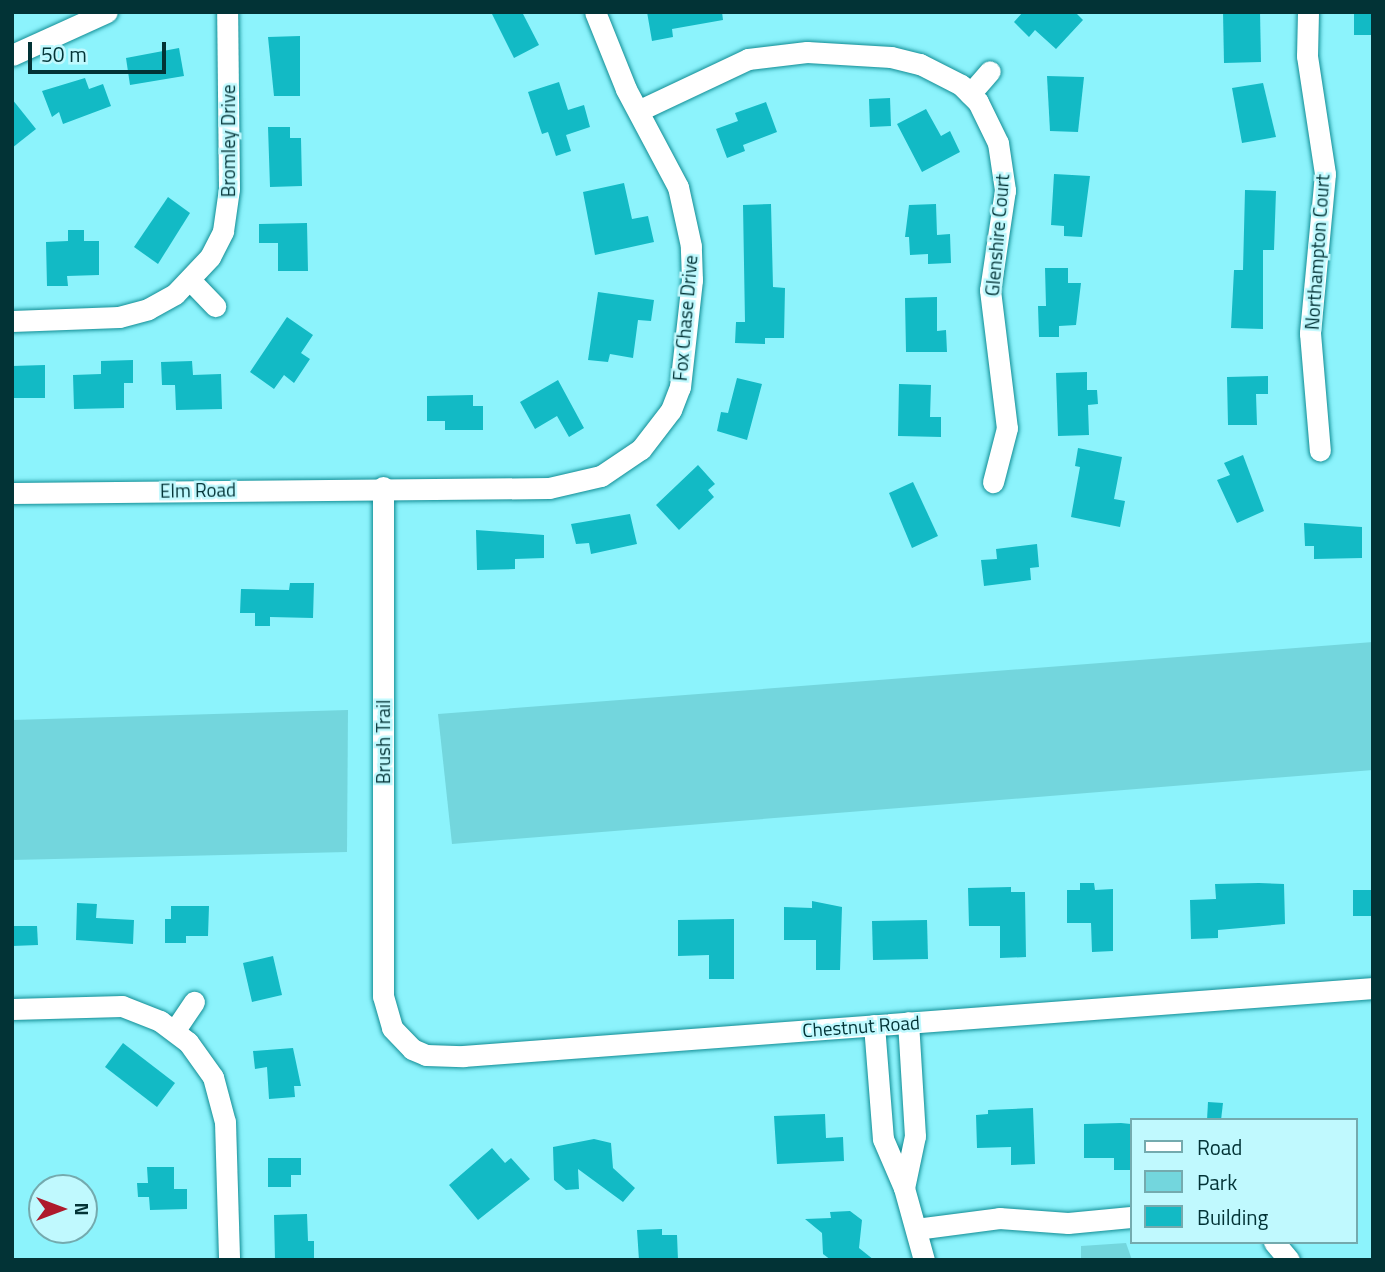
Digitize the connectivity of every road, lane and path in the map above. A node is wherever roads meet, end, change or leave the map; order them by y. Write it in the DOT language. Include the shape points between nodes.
graph roads {
  1 [pos="107,12"];
  2 [pos="227,12"];
  3 [pos="595,12"];
  4 [pos="1308,12"];
  5 [pos="12,55"];
  6 [pos="990,71"];
  7 [pos="970,94"];
  8 [pos="640,110"];
  9 [pos="191,281"];
  10 [pos="215,306"];
  11 [pos="12,321"];
  12 [pos="1320,451"];
  13 [pos="993,482"];
  14 [pos="383,487"];
  15 [pos="12,493"];
  16 [pos="1373,988"];
  17 [pos="383,996"];
  18 [pos="194,1002"];
  19 [pos="12,1009"];
  20 [pos="908,1022"];
  21 [pos="874,1025"];
  22 [pos="175,1030"];
  23 [pos="904,1188"];
  24 [pos="1130,1217"];
  25 [pos="916,1228"];
  26 [pos="1276,1244"];
  27 [pos="229,1260"];
  28 [pos="924,1260"];
  29 [pos="1289,1260"];
  1 -- 5 [label="street"];
  2 -- 9 [label="street, Bromley Drive" via="228,212 210,257"];
  3 -- 8 [label="street, Fox Chase Drive" via="626,89"];
  4 -- 12 [label="street, Northampton Court" via="1307,56 1325,174 1310,333"];
  6 -- 7 [label="street"];
  7 -- 8 [label="street, Glenshire Court" via="943,73 891,57 776,53 720,69"];
  7 -- 13 [label="street, Glenshire Court" via="988,119 1004,168 990,300 1007,428"];
  8 -- 14 [label="street, Fox Chase Drive" via="678,187 691,246 684,368 671,410 656,433 621,465 578,484 549,488"];
  9 -- 10 [label="street"];
  9 -- 11 [label="street, Bromley Drive" via="161,303 119,317"];
  14 -- 15 [label="street, Elm Road"];
  14 -- 17 [label="street, Brush Trail"];
  16 -- 20 [label="street, Chestnut Road"];
  17 -- 21 [label="street, Chestnut Road" via="385,1013 401,1040 426,1055"];
  18 -- 22 [label="street"];
  19 -- 22 [label="street" via="122,1006"];
  20 -- 21 [label="street, Chestnut Road"];
  20 -- 23 [label="street" via="915,1136"];
  21 -- 23 [label="street" via="883,1139"];
  22 -- 27 [label="street" via="202,1059 219,1095 225,1122"];
  23 -- 25 [label="street"];
  24 -- 25 [label="street" via="1068,1223 999,1218"];
  25 -- 28 [label="street"];
  26 -- 29 [label="street"];
}
